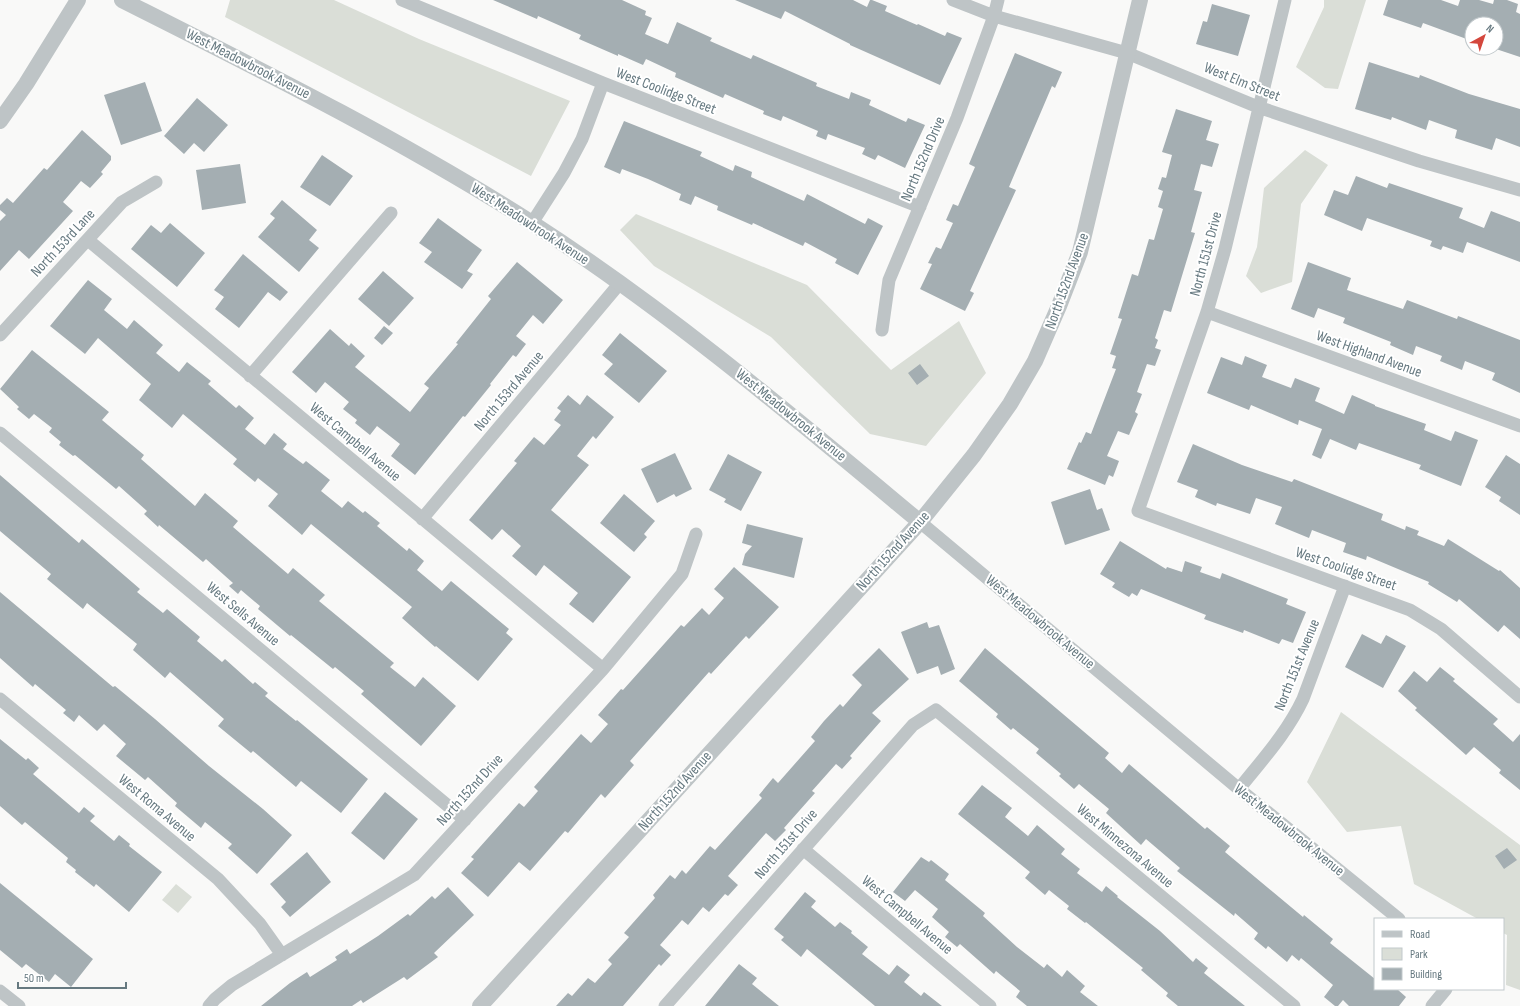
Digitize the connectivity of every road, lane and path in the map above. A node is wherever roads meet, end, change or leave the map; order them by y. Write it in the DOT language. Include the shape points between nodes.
graph roads {
  1 [pos="78,0"];
  2 [pos="122,0"];
  3 [pos="402,0"];
  4 [pos="953,0"];
  5 [pos="998,0"];
  6 [pos="1140,0"];
  7 [pos="1285,0"];
  8 [pos="994,16"];
  9 [pos="1127,53"];
  10 [pos="603,83"];
  11 [pos="1258,107"];
  12 [pos="0,121"];
  13 [pos="156,182"];
  14 [pos="1520,190"];
  15 [pos="920,207"];
  16 [pos="391,213"];
  17 [pos="532,224"];
  18 [pos="88,240"];
  19 [pos="620,283"];
  20 [pos="1207,312"];
  21 [pos="882,330"];
  22 [pos="0,334"];
  23 [pos="250,376"];
  24 [pos="1520,426"];
  25 [pos="0,433"];
  26 [pos="1138,512"];
  27 [pos="422,519"];
  28 [pos="920,522"];
  29 [pos="696,534"];
  30 [pos="1345,586"];
  31 [pos="602,669"];
  32 [pos="1520,697"];
  33 [pos="0,699"];
  34 [pos="936,710"];
  35 [pos="1239,789"];
  36 [pos="465,820"];
  37 [pos="803,849"];
  38 [pos="1397,918"];
  39 [pos="282,955"];
  40 [pos="1445,990"];
  41 [pos="0,991"];
  42 [pos="666,1005"];
  43 [pos="19,1006"];
  44 [pos="209,1006"];
  45 [pos="480,1006"];
  46 [pos="990,1006"];
  47 [pos="1294,1006"];
  48 [pos="1432,1006"];
  1 -- 12 [label="street"];
  2 -- 17 [label="street, West Meadowbrook Avenue" via="283,81 381,134 454,175"];
  3 -- 10 [label="street, West Coolidge Street"];
  4 -- 8 [label="street, West Elm Street"];
  5 -- 8 [label="street, North 152nd Drive"];
  6 -- 9 [label="street, North 152nd Avenue"];
  7 -- 11 [label="street, North 151st Drive"];
  8 -- 9 [label="street, West Elm Street"];
  8 -- 15 [label="street, North 152nd Drive" via="957,118"];
  9 -- 11 [label="street, West Elm Street"];
  9 -- 28 [label="street, North 152nd Avenue" via="1080,252 1048,334 1010,404 974,455"];
  10 -- 15 [label="street, West Coolidge Street"];
  10 -- 17 [label="street" via="582,139"];
  11 -- 14 [label="street, West Elm Street" via="1419,161"];
  11 -- 20 [label="street, North 151st Drive" via="1225,249"];
  13 -- 18 [label="street, North 153rd Lane" via="122,202"];
  15 -- 21 [label="street, North 152nd Drive" via="889,280"];
  16 -- 23 [label="street"];
  17 -- 19 [label="street, West Meadowbrook Avenue"];
  18 -- 22 [label="street, North 153rd Lane"];
  18 -- 23 [label="street, West Campbell Avenue"];
  19 -- 27 [label="street, North 153rd Avenue"];
  19 -- 28 [label="street, West Meadowbrook Avenue" via="751,381"];
  20 -- 24 [label="street, West Highland Avenue"];
  20 -- 26 [label="street, North 151st Drive"];
  23 -- 27 [label="street, West Campbell Avenue"];
  25 -- 36 [label="street, West Sells Avenue"];
  26 -- 30 [label="street, West Coolidge Street"];
  27 -- 31 [label="street, West Campbell Avenue"];
  28 -- 35 [label="street, West Meadowbrook Avenue"];
  28 -- 45 [label="street, North 152nd Avenue"];
  29 -- 31 [label="street, North 152nd Drive" via="682,574"];
  30 -- 32 [label="street, West Coolidge Street" via="1396,603 1425,618 1457,642"];
  30 -- 35 [label="street, North 151st Avenue" via="1297,713"];
  31 -- 36 [label="street, North 152nd Drive"];
  33 -- 39 [label="street, West Roma Avenue" via="218,879 260,924"];
  34 -- 37 [label="street, North 151st Drive" via="913,725"];
  34 -- 47 [label="street, West Minnezona Avenue"];
  35 -- 38 [label="street, West Meadowbrook Avenue"];
  36 -- 39 [label="street, North 152nd Drive" via="414,875"];
  37 -- 42 [label="street, North 151st Drive"];
  37 -- 46 [label="street, West Campbell Avenue"];
  39 -- 44 [label="street, North 152nd Drive" via="232,986"];
  40 -- 48 [label="street"];
  41 -- 43 [label="street"];
}
